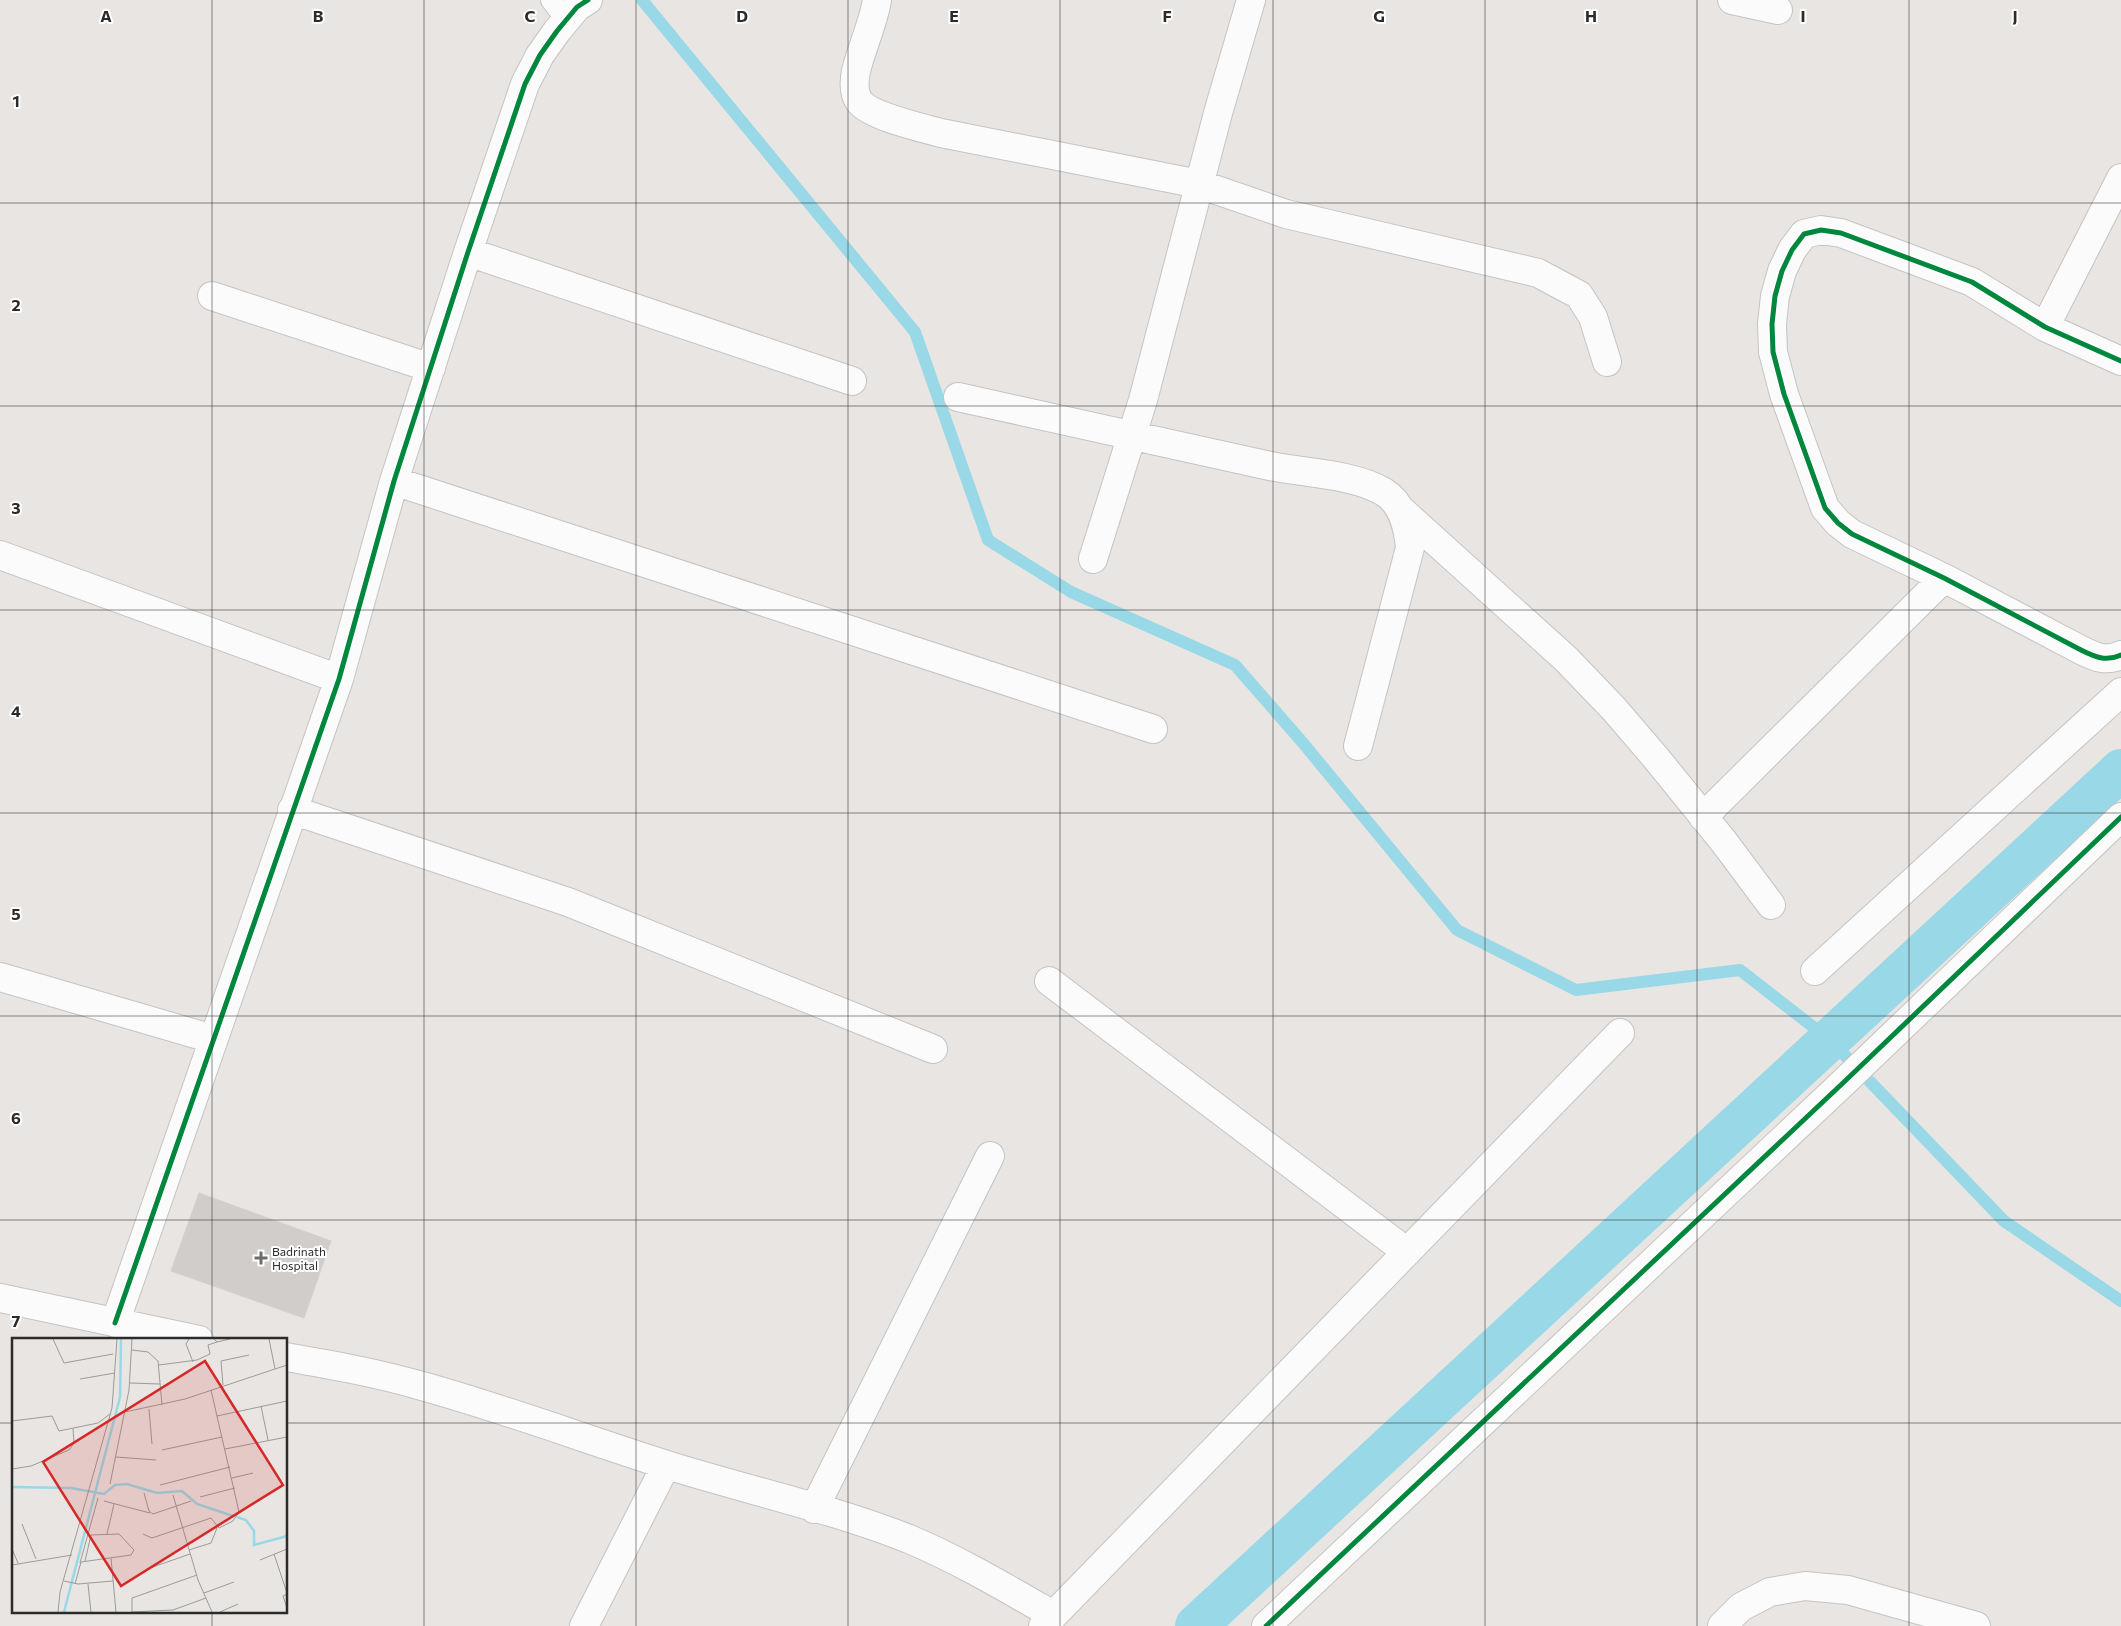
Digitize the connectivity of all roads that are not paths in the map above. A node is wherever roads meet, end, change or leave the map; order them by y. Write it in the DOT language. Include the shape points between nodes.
graph roads {
  1 [pos="877,0"];
  2 [pos="1251,0"];
  3 [pos="1732,0"];
  4 [pos="571,7"];
  5 [pos="1778,10"];
  6 [pos="2121,178"];
  7 [pos="1199,184"];
  8 [pos="468,252"];
  9 [pos="212,296"];
  10 [pos="2046,327"];
  11 [pos="2121,361"];
  12 [pos="1607,362"];
  13 [pos="431,368"];
  14 [pos="852,380"];
  15 [pos="958,396"];
  16 [pos="1132,436"];
  17 [pos="394,482"];
  18 [pos="1401,510"];
  19 [pos="0,555"];
  20 [pos="1093,559"];
  21 [pos="1944,578"];
  22 [pos="2121,655"];
  23 [pos="339,679"];
  24 [pos="2121,692"];
  25 [pos="1153,730"];
  26 [pos="1358,746"];
  27 [pos="292,810"];
  28 [pos="1703,817"];
  29 [pos="2121,817"];
  30 [pos="1771,905"];
  31 [pos="1815,971"];
  32 [pos="0,977"];
  33 [pos="1049,981"];
  34 [pos="1620,1033"];
  35 [pos="213,1039"];
  36 [pos="933,1049"];
  37 [pos="990,1156"];
  38 [pos="1407,1252"];
  39 [pos="0,1298"];
  40 [pos="114,1324"];
  41 [pos="188,1338"];
  42 [pos="288,1357"];
  43 [pos="666,1465"];
  44 [pos="814,1509"];
  45 [pos="1048,1621"];
  46 [pos="584,1626"];
  47 [pos="1266,1626"];
  48 [pos="1722,1626"];
  49 [pos="1976,1626"];
  1 -- 7 [label="street" via="856,72 854,91 860,103 874,112 942,133"];
  2 -- 7 [label="street"];
  3 -- 5 [label="street"];
  4 -- 8 [label="street" via="525,84"];
  6 -- 10 [label="street"];
  7 -- 12 [label="street" via="1286,214 1538,273 1579,295 1593,317"];
  7 -- 16 [label="street"];
  8 -- 13 [label="street"];
  8 -- 14 [label="street"];
  9 -- 13 [label="street"];
  10 -- 11 [label="street"];
  10 -- 21 [label="street" via="1972,282 1841,233 1821,230 1804,234 1782,271 1772,324 1773,352 1784,394 1825,508 1852,534"];
  13 -- 17 [label="street"];
  15 -- 16 [label="street"];
  16 -- 18 [label="street" via="1366,483 1386,494"];
  16 -- 20 [label="street"];
  17 -- 23 [label="street"];
  17 -- 25 [label="street"];
  18 -- 26 [label="street" via="1410,548"];
  18 -- 28 [label="street" via="1566,659 1656,758"];
  19 -- 23 [label="street"];
  21 -- 22 [label="street" via="2099,658 2112,659"];
  21 -- 28 [label="street"];
  23 -- 27 [label="street"];
  24 -- 31 [label="street"];
  27 -- 35 [label="street"];
  27 -- 36 [label="street" via="568,902"];
  28 -- 30 [label="street"];
  29 -- 47 [label="street"];
  32 -- 35 [label="street"];
  33 -- 38 [label="street"];
  34 -- 38 [label="street"];
  35 -- 40 [label="street"];
  37 -- 44 [label="street"];
  38 -- 45 [label="street"];
  39 -- 40 [label="street"];
  40 -- 41 [label="street"];
  42 -- 43 [label="street" via="420,1385 518,1414"];
  43 -- 44 [label="street"];
  43 -- 46 [label="street"];
  44 -- 45 [label="street" via="908,1539 937,1552 982,1574"];
  48 -- 49 [label="street" via="1741,1607 1770,1592 1805,1586 1848,1590"];
}
